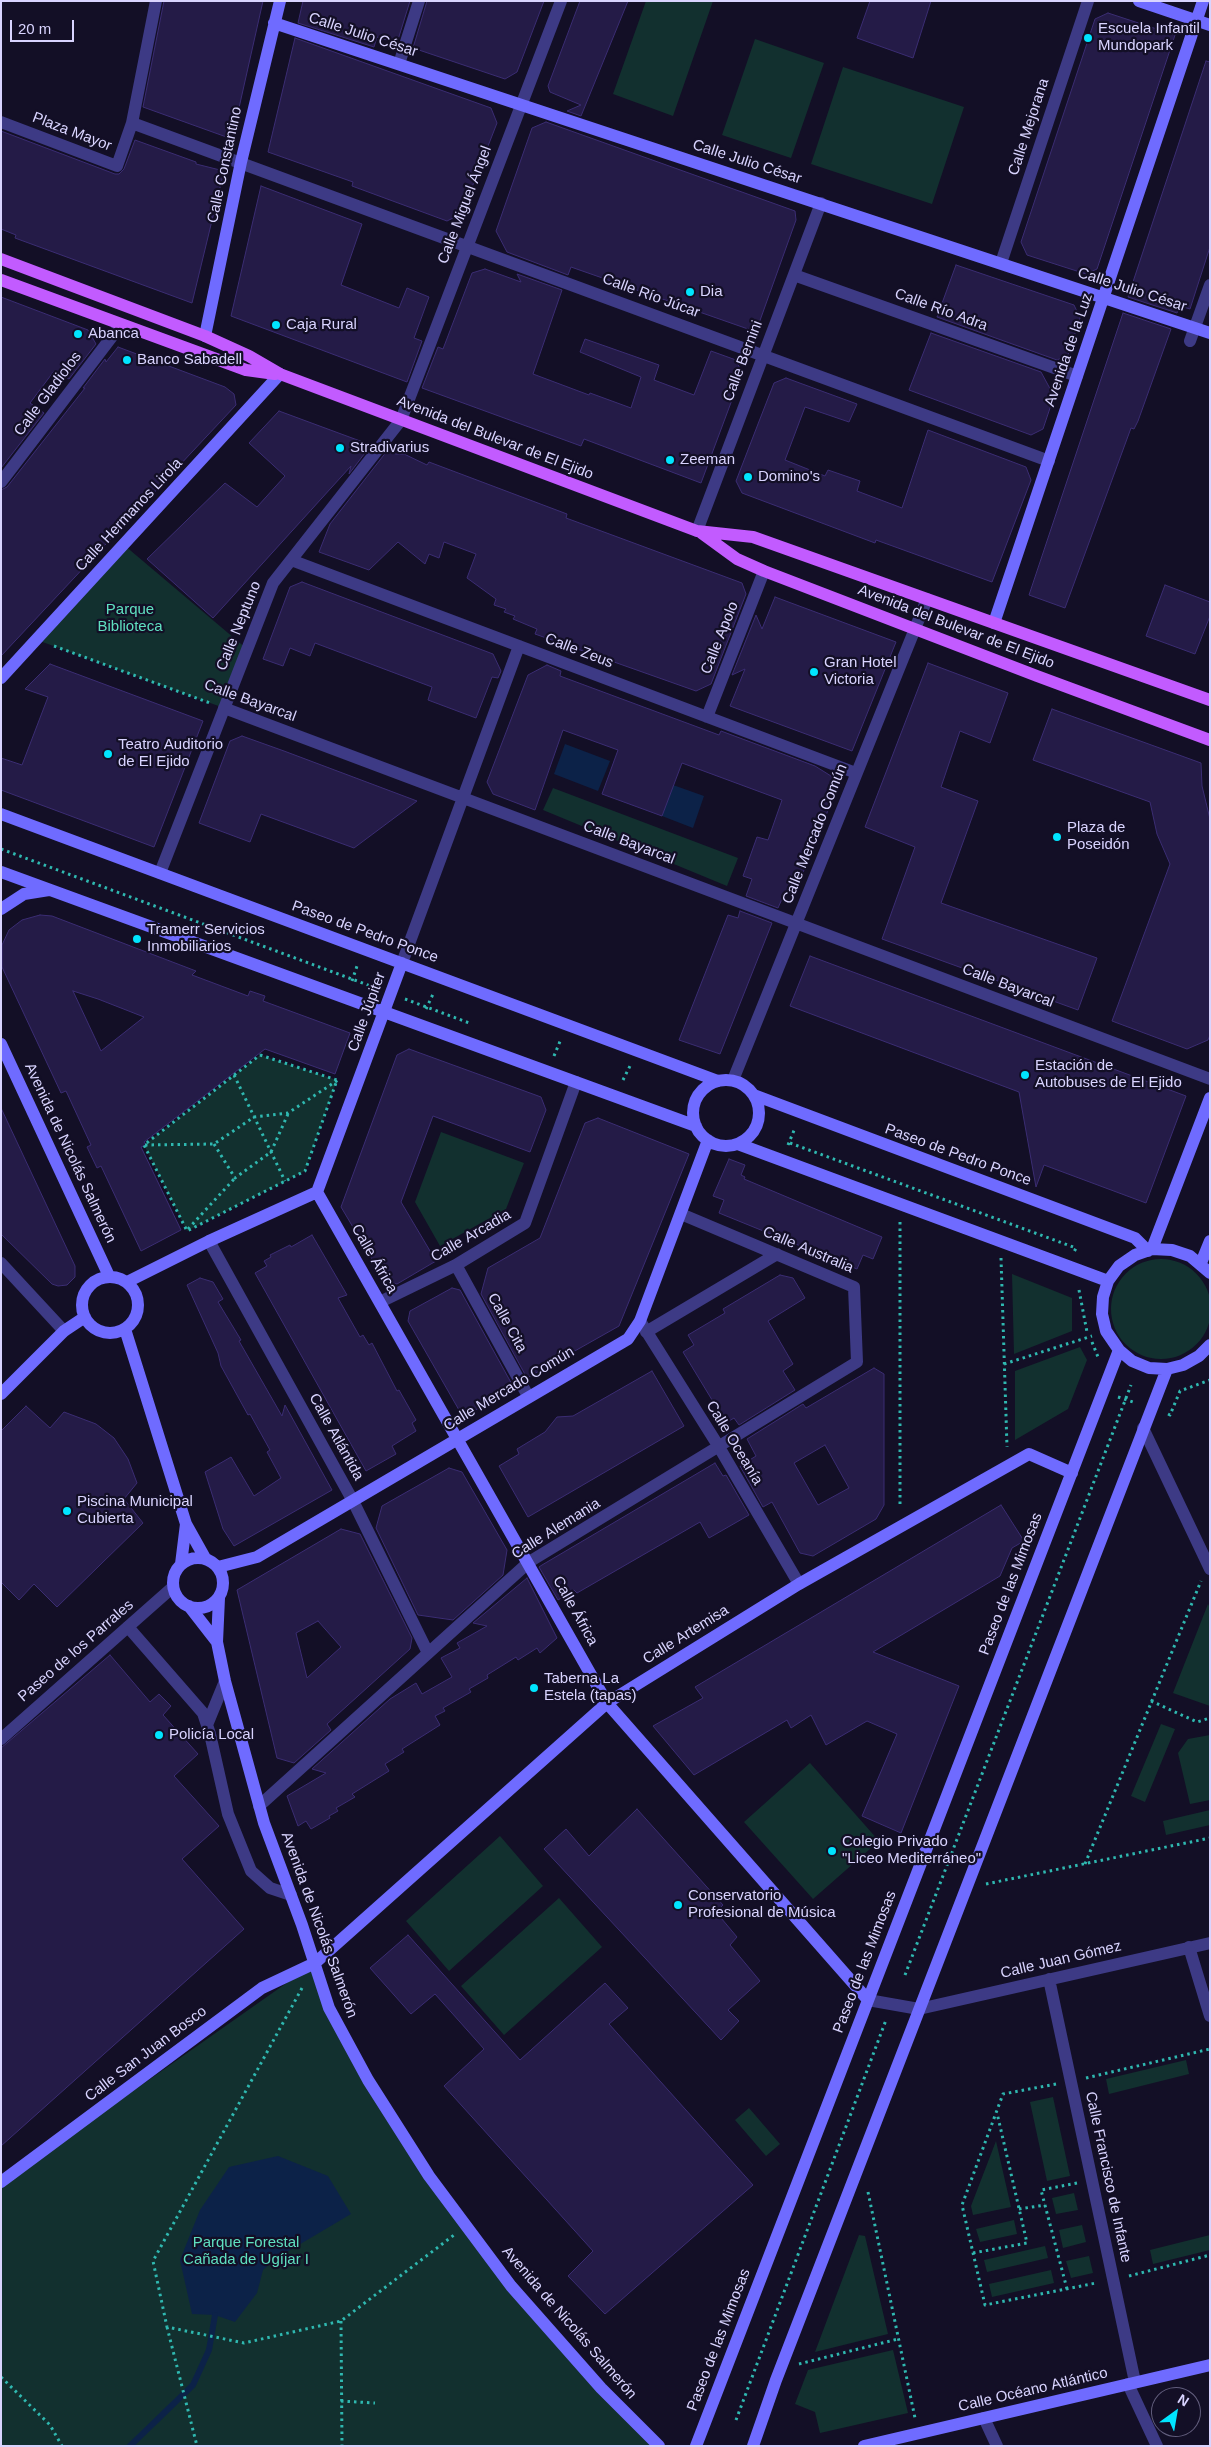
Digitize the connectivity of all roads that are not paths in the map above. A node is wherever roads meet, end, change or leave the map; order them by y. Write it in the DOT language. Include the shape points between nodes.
graph roads {
  1 [pos="156,1"];
  2 [pos="280,1"];
  3 [pos="419,1"];
  4 [pos="561,1"];
  5 [pos="1088,1"];
  6 [pos="1139,1"];
  7 [pos="1203,1"];
  8 [pos="1197,20"];
  9 [pos="274,23"];
  10 [pos="1210,25"];
  11 [pos="399,64"];
  12 [pos="520,104"];
  13 [pos="1,122"];
  14 [pos="132,123"];
  15 [pos="241,162"];
  16 [pos="821,203"];
  17 [pos="467,245"];
  18 [pos="1,258"];
  19 [pos="1002,263"];
  20 [pos="794,275"];
  21 [pos="1,280"];
  22 [pos="1210,285"];
  23 [pos="1103,298"];
  24 [pos="120,326"];
  25 [pos="1196,328"];
  26 [pos="143,333"];
  27 [pos="1210,333"];
  28 [pos="205,336"];
  29 [pos="1190,341"];
  30 [pos="762,355"];
  31 [pos="280,374"];
  32 [pos="1077,376"];
  33 [pos="401,420"];
  34 [pos="1049,460"];
  35 [pos="1,482"];
  36 [pos="698,531"];
  37 [pos="291,560"];
  38 [pos="764,571"];
  39 [pos="927,599"];
  40 [pos="994,623"];
  41 [pos="914,628"];
  42 [pos="519,646"];
  43 [pos="1,678"];
  44 [pos="1210,700"];
  45 [pos="224,708"];
  46 [pos="707,717"];
  47 [pos="1210,740"];
  48 [pos="856,773"];
  49 [pos="463,798"];
  50 [pos="1,814"];
  51 [pos="1,872"];
  52 [pos="160,873"];
  53 [pos="49,890"];
  54 [pos="1,909"];
  55 [pos="796,923"];
  56 [pos="402,963"];
  57 [pos="384,1011"];
  58 [pos="1,1044"];
  59 [pos="1210,1079"];
  60 [pos="733,1080"];
  61 [pos="718,1081"];
  62 [pos="576,1082"];
  63 [pos="754,1095"];
  64 [pos="1210,1098"];
  65 [pos="696,1126"];
  66 [pos="708,1140"];
  67 [pos="738,1144"];
  68 [pos="317,1192"];
  69 [pos="681,1214"];
  70 [pos="209,1241"];
  71 [pos="1210,1241"];
  72 [pos="1150,1250"];
  73 [pos="777,1254"];
  74 [pos="1,1264"];
  75 [pos="456,1265"];
  76 [pos="1206,1268"];
  77 [pos="109,1276"];
  78 [pos="1108,1281"];
  79 [pos="127,1282"];
  80 [pos="380,1302"];
  81 [pos="85,1317"];
  82 [pos="643,1326"];
  83 [pos="125,1329"];
  84 [pos="64,1331"];
  85 [pos="1210,1345"];
  86 [pos="1119,1350"];
  87 [pos="857,1362"];
  88 [pos="1166,1369"];
  89 [pos="1,1394"];
  90 [pos="528,1396"];
  91 [pos="1143,1428"];
  92 [pos="456,1440"];
  93 [pos="718,1447"];
  94 [pos="1072,1473"];
  95 [pos="353,1501"];
  96 [pos="186,1524"];
  97 [pos="205,1558"];
  98 [pos="529,1562"];
  99 [pos="181,1564"];
  100 [pos="1209,1566"];
  101 [pos="218,1567"];
  102 [pos="799,1584"];
  103 [pos="173,1587"];
  104 [pos="218,1598"];
  105 [pos="189,1606"];
  106 [pos="128,1627"];
  107 [pos="217,1642"];
  108 [pos="428,1653"];
  109 [pos="225,1681"];
  110 [pos="607,1703"];
  111 [pos="207,1725"];
  112 [pos="1,1739"];
  113 [pos="259,1806"];
  114 [pos="291,1895"];
  115 [pos="1210,1943"];
  116 [pos="1189,1948"];
  117 [pos="315,1963"];
  118 [pos="1049,1979"];
  119 [pos="868,2000"];
  120 [pos="919,2009"];
  121 [pos="1210,2016"];
  122 [pos="1,2182"];
  123 [pos="1210,2365"];
  124 [pos="1132,2383"];
  125 [pos="984,2418"];
  126 [pos="883,2444"];
  127 [pos="659,2446"];
  128 [pos="696,2446"];
  129 [pos="753,2446"];
  130 [pos="864,2446"];
  131 [pos="997,2446"];
  132 [pos="1157,2446"];
  1 -- 14 [label="street, Plaza Mayor"];
  2 -- 9 [label="street, Calle Constantino"];
  3 -- 11 [label="street"];
  4 -- 12 [label="street, Calle Miguel Ángel"];
  5 -- 19 [label="street, Calle Mejorana"];
  6 -- 8 [label="street"];
  7 -- 8 [label="street, Avenida de la Luz"];
  8 -- 10 [label="street"];
  8 -- 23 [label="street, Avenida de la Luz"];
  9 -- 11 [label="street, Calle Julio César"];
  9 -- 15 [label="street, Calle Constantino"];
  11 -- 12 [label="street, Calle Julio César"];
  12 -- 16 [label="street, Calle Julio César"];
  12 -- 17 [label="street, Calle Miguel Ángel"];
  13 -- 14 [label="street, Plaza Mayor" via="117,166"];
  14 -- 15 [label="street"];
  15 -- 17 [label="street, Calle Río Júcar"];
  15 -- 28 [label="street, Calle Constantino"];
  16 -- 19 [label="street, Calle Julio César"];
  16 -- 20 [label="street, Calle Bernini"];
  17 -- 30 [label="street, Calle Río Júcar"];
  17 -- 33 [label="street, Calle Miguel Ángel"];
  18 -- 28 [label="main road, Avenida del Bulevar de El Ejido"];
  19 -- 23 [label="street, Calle Julio César"];
  20 -- 30 [label="street, Calle Bernini"];
  20 -- 32 [label="street, Calle Río Adra"];
  21 -- 24 [label="main road, Avenida del Bulevar de El Ejido"];
  22 -- 25 [label="street"];
  23 -- 25 [label="street, Calle Julio César"];
  23 -- 32 [label="street, Avenida de la Luz"];
  24 -- 26 [label="main road, Avenida del Bulevar de El Ejido"];
  24 -- 35 [label="street, Calle Gladiolos"];
  25 -- 27 [label="street, Calle Julio César"];
  25 -- 29 [label="street"];
  26 -- 28 [label="main road, Avenida del Bulevar de El Ejido"];
  26 -- 31 [label="main road, Avenida del Bulevar de El Ejido" via="246,370"];
  28 -- 31 [label="main road, Avenida del Bulevar de El Ejido"];
  30 -- 34 [label="street, Calle Río Júcar"];
  30 -- 36 [label="street, Calle Bernini"];
  31 -- 33 [label="main road, Avenida del Bulevar de El Ejido"];
  31 -- 43 [label="street, Calle Hermanos Lirola"];
  32 -- 34 [label="street, Avenida de la Luz"];
  33 -- 36 [label="main road, Avenida del Bulevar de El Ejido"];
  33 -- 37 [label="street, Calle Neptuno"];
  34 -- 40 [label="street, Avenida de la Luz"];
  36 -- 38 [label="main road, Avenida del Bulevar de El Ejido" via="737,559"];
  36 -- 39 [label="main road, Avenida del Bulevar de El Ejido" via="753,537"];
  37 -- 42 [label="street, Calle Zeus"];
  37 -- 45 [label="street, Calle Neptuno" via="273,583"];
  38 -- 41 [label="main road, Avenida del Bulevar de El Ejido"];
  38 -- 46 [label="street, Calle Apolo"];
  39 -- 40 [label="main road, Avenida del Bulevar de El Ejido"];
  39 -- 41 [label="street, Calle Mercado Común"];
  40 -- 44 [label="main road, Avenida del Bulevar de El Ejido"];
  41 -- 47 [label="main road, Avenida del Bulevar de El Ejido"];
  41 -- 48 [label="street, Calle Mercado Común"];
  42 -- 46 [label="street, Calle Zeus"];
  42 -- 49 [label="street, Calle Júpiter"];
  45 -- 49 [label="street, Calle Bayarcal"];
  45 -- 52 [label="street, Calle Neptuno"];
  46 -- 48 [label="street, Calle Zeus"];
  48 -- 55 [label="street, Calle Mercado Común"];
  49 -- 55 [label="street, Calle Bayarcal"];
  49 -- 56 [label="street, Calle Júpiter"];
  50 -- 52 [label="street, Paseo de Pedro Ponce"];
  51 -- 53 [label="street"];
  52 -- 56 [label="street, Paseo de Pedro Ponce"];
  53 -- 54 [label="street" via="24,894"];
  53 -- 57 [label="street"];
  55 -- 59 [label="street, Calle Bayarcal"];
  55 -- 60 [label="street, Calle Mercado Común"];
  56 -- 57 [label="street, Calle Júpiter"];
  56 -- 61 [label="street, Paseo de Pedro Ponce"];
  57 -- 62 [label="street"];
  57 -- 68 [label="street, Calle Júpiter"];
  58 -- 77 [label="street, Avenida de Nicolás Salmerón"];
  60 -- 61 [label="street"];
  60 -- 63 [label="street"];
  61 -- 65 [label="street" via="699,1093 694,1104"];
  62 -- 65 [label="street"];
  62 -- 75 [label="street, Calle Arcadia" via="525,1223"];
  63 -- 67 [label="street" via="758,1104 757,1123 753,1132"];
  63 -- 72 [label="street, Paseo de Pedro Ponce" via="1135,1238"];
  64 -- 72 [label="street"];
  65 -- 66 [label="street"];
  66 -- 67 [label="street" via="718,1144"];
  66 -- 69 [label="street, Calle Mercado Común"];
  67 -- 78 [label="street"];
  68 -- 70 [label="street"];
  68 -- 80 [label="street, Calle África"];
  69 -- 73 [label="street, Calle Australia"];
  69 -- 82 [label="street, Calle Mercado Común"];
  70 -- 79 [label="street"];
  70 -- 95 [label="street, Calle Atlántida"];
  71 -- 76 [label="street"];
  72 -- 76 [label="street" via="1172,1250 1190,1256"];
  72 -- 78 [label="street" via="1134,1255 1119,1266"];
  73 -- 82 [label="street, Calle Mercado Común"];
  73 -- 87 [label="street, Calle Australia" via="854,1287"];
  74 -- 84 [label="street"];
  75 -- 80 [label="street, Calle Arcadia"];
  75 -- 90 [label="street, Calle Cita"];
  77 -- 79 [label="street"];
  77 -- 81 [label="street" via="92,1283 86,1290 82,1308"];
  78 -- 86 [label="street" via="1102,1314 1106,1331"];
  79 -- 83 [label="street" via="134,1288 139,1306 132,1323"];
  80 -- 92 [label="street, Calle África"];
  81 -- 83 [label="street" via="98,1330 107,1333"];
  81 -- 84 [label="street"];
  82 -- 90 [label="street, Calle Mercado Común" via="628,1339"];
  82 -- 93 [label="street, Calle Oceanía"];
  83 -- 96 [label="street"];
  84 -- 89 [label="street"];
  85 -- 88 [label="street" via="1183,1365"];
  86 -- 88 [label="street" via="1132,1361 1149,1368"];
  86 -- 94 [label="street, Paseo de las Mimosas"];
  87 -- 93 [label="street, Calle Alemania"];
  88 -- 91 [label="street"];
  90 -- 92 [label="street, Calle Mercado Común"];
  91 -- 100 [label="street"];
  91 -- 120 [label="street"];
  92 -- 95 [label="street, Calle Mercado Común"];
  92 -- 98 [label="street, Calle África"];
  93 -- 98 [label="street, Calle Alemania"];
  93 -- 102 [label="street, Calle Oceanía"];
  94 -- 102 [label="street, Calle Artemisa" via="1030,1454"];
  94 -- 119 [label="street, Paseo de las Mimosas"];
  95 -- 101 [label="street, Calle Mercado Común" via="257,1557"];
  95 -- 108 [label="street, Calle Atlántida"];
  96 -- 97 [label="street"];
  96 -- 99 [label="street"];
  97 -- 99 [label="street" via="188,1559"];
  97 -- 101 [label="street"];
  98 -- 108 [label="street, Calle Alemania"];
  98 -- 110 [label="street, Calle África"];
  99 -- 103 [label="street" via="176,1570"];
  101 -- 104 [label="street" via="224,1582"];
  102 -- 110 [label="street, Calle Artemisa"];
  103 -- 105 [label="street" via="181,1602"];
  103 -- 106 [label="street, Paseo de los Parrales"];
  104 -- 105 [label="street" via="205,1607"];
  104 -- 107 [label="street, Avenida de Nicolás Salmerón"];
  105 -- 107 [label="street, Avenida de Nicolás Salmerón"];
  106 -- 111 [label="street" via="202,1713"];
  106 -- 112 [label="street, Paseo de los Parrales"];
  107 -- 109 [label="street, Avenida de Nicolás Salmerón"];
  108 -- 113 [label="street, Calle Alemania"];
  109 -- 111 [label="street"];
  109 -- 113 [label="street, Avenida de Nicolás Salmerón"];
  110 -- 117 [label="street, Calle Artemisa"];
  110 -- 119 [label="street, Calle África"];
  111 -- 114 [label="street" via="228,1814 251,1871 270,1888"];
  113 -- 114 [label="street, Avenida de Nicolás Salmerón"];
  114 -- 117 [label="street, Avenida de Nicolás Salmerón"];
  115 -- 116 [label="street, Calle Juan Gómez"];
  116 -- 118 [label="street, Calle Juan Gómez"];
  116 -- 121 [label="street"];
  117 -- 122 [label="street, Calle San Juan Bosco" via="262,1988"];
  117 -- 127 [label="street, Avenida de Nicolás Salmerón" via="329,2008 368,2080 429,2176 511,2286 600,2388"];
  118 -- 120 [label="street, Calle Juan Gómez"];
  118 -- 124 [label="street, Calle Francisco de Infante"];
  119 -- 120 [label="street"];
  119 -- 128 [label="street, Paseo de las Mimosas"];
  120 -- 129 [label="street"];
  123 -- 124 [label="street, Calle Océano Atlántico"];
  124 -- 125 [label="street, Calle Océano Atlántico"];
  124 -- 132 [label="street, Calle Francisco de Infante"];
  125 -- 126 [label="street, Calle Océano Atlántico"];
  125 -- 131 [label="street"];
  126 -- 130 [label="street, Calle Océano Atlántico"];
}
